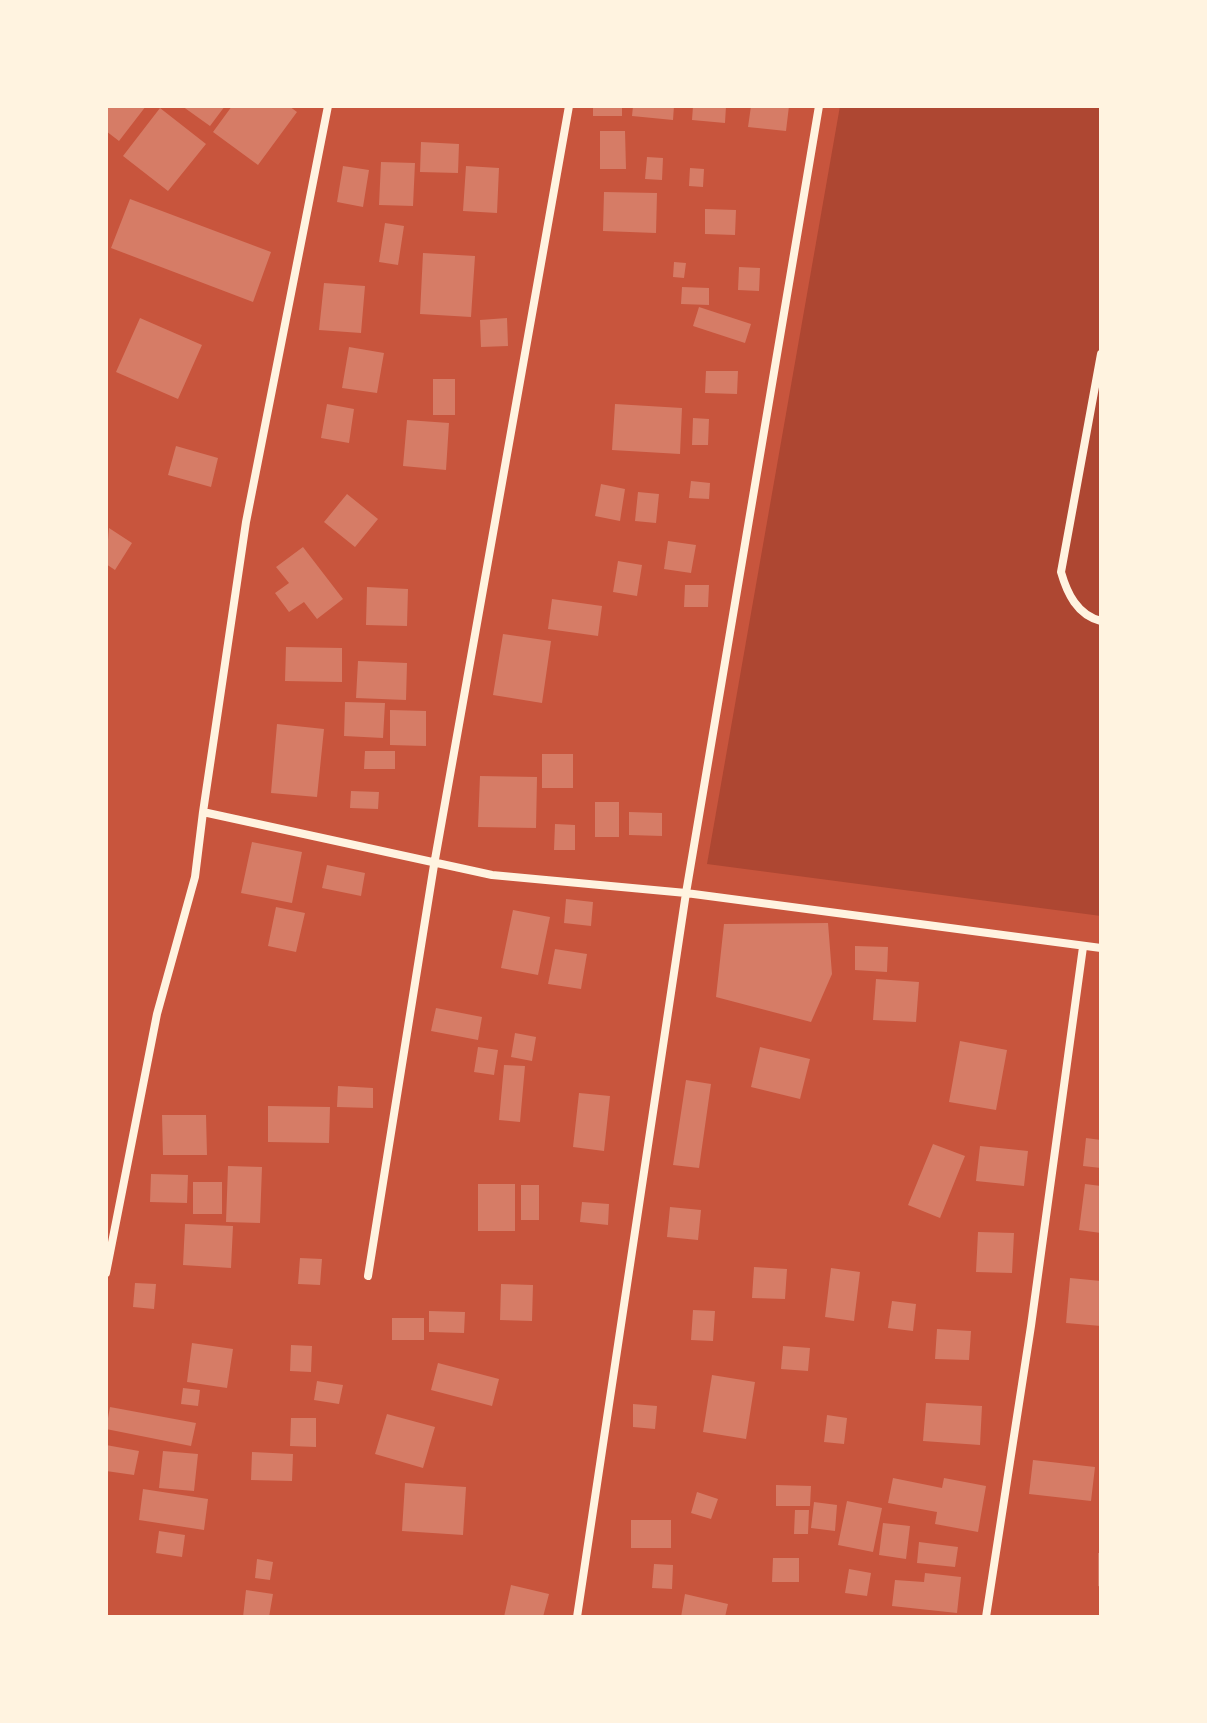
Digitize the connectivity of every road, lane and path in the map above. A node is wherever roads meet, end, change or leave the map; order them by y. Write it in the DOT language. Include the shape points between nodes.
graph roads {
  1 [pos="328,106"];
  2 [pos="569,106"];
  3 [pos="819,106"];
  4 [pos="1101,354"];
  5 [pos="1101,621"];
  6 [pos="203,812"];
  7 [pos="434,865"];
  8 [pos="686,893"];
  9 [pos="1083,947"];
  10 [pos="1101,948"];
  11 [pos="106,1273"];
  12 [pos="368,1276"];
  13 [pos="577,1617"];
  14 [pos="986,1617"];
  1 -- 6 [label="street" via="246,522"];
  2 -- 7 [label="street"];
  3 -- 8 [label="street"];
  4 -- 5 [label="street" via="1061,572 1068,597"];
  6 -- 7 [label="street"];
  6 -- 11 [label="street" via="195,877 157,1014"];
  7 -- 8 [label="street"];
  7 -- 12 [label="street"];
  8 -- 9 [label="street"];
  8 -- 13 [label="street"];
  9 -- 10 [label="street"];
  9 -- 14 [label="street"];
}
